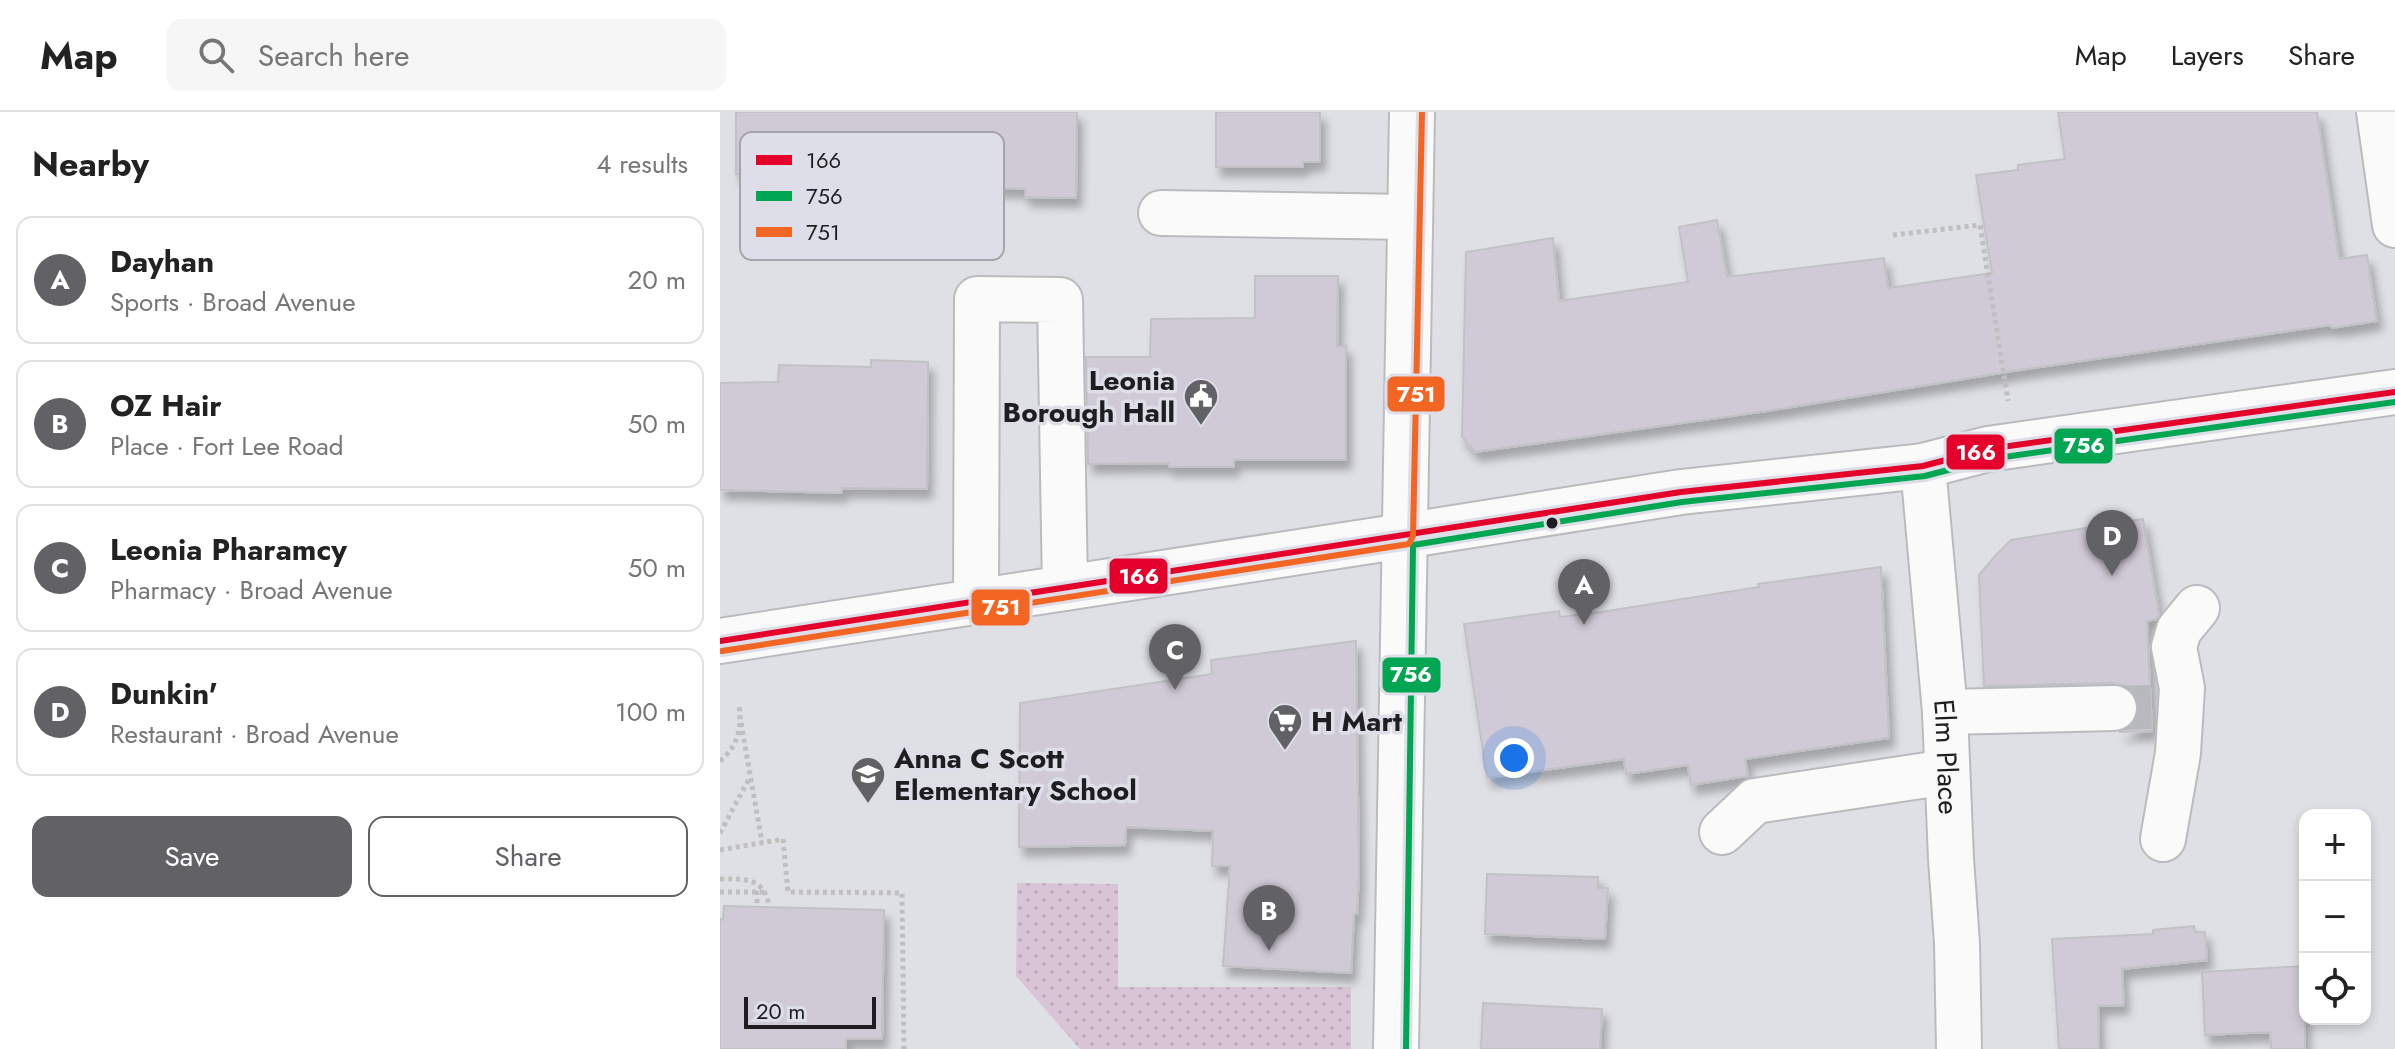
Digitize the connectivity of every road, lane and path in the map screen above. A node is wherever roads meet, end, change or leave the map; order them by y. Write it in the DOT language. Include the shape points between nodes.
graph roads {
  1 [pos="1412,112"];
  2 [pos="2379,112"];
  3 [pos="1161,213"];
  4 [pos="1409,217"];
  5 [pos="2395,225"];
  6 [pos="1893,235"];
  7 [pos="2395,392"];
  8 [pos="2015,445"];
  9 [pos="1923,466"];
  10 [pos="1403,536"];
  11 [pos="1065,588"];
  12 [pos="976,602"];
  13 [pos="2197,608"];
  14 [pos="720,641"];
  15 [pos="739,704"];
  16 [pos="2148,711"];
  17 [pos="1945,712"];
  18 [pos="741,723"];
  19 [pos="720,761"];
  20 [pos="1947,772"];
  21 [pos="750,776"];
  22 [pos="1722,832"];
  23 [pos="720,833"];
  24 [pos="2163,839"];
  25 [pos="762,842"];
  26 [pos="720,850"];
  27 [pos="720,879"];
  28 [pos="756,881"];
  29 [pos="720,892"];
  30 [pos="766,892"];
  31 [pos="757,893"];
  32 [pos="757,906"];
  33 [pos="769,906"];
  34 [pos="904,1049"];
  35 [pos="1396,1049"];
  36 [pos="1959,1049"];
  1 -- 4 [label="street"];
  2 -- 5 [label="street"];
  3 -- 4 [label="street"];
  4 -- 10 [label="street"];
  6 -- 8 [label="path" via="1980,225"];
  7 -- 8 [label="street"];
  8 -- 9 [label="street"];
  9 -- 10 [label="street" via="1681,492"];
  9 -- 17 [label="street, Elm Place"];
  10 -- 11 [label="street"];
  10 -- 35 [label="street"];
  11 -- 12 [label="street"];
  11 -- 12 [label="street" via="1060,300 977,299"];
  12 -- 14 [label="street"];
  13 -- 16 [label="street" via="2179,630 2174,647 2182,688"];
  15 -- 18 [label="path"];
  16 -- 17 [label="street"];
  16 -- 24 [label="street" via="2178,753"];
  17 -- 20 [label="street, Elm Place"];
  18 -- 19 [label="path" via="737,741"];
  18 -- 21 [label="path"];
  20 -- 22 [label="street" via="1755,801"];
  20 -- 36 [label="street, Elm Place"];
  21 -- 23 [label="path"];
  21 -- 25 [label="path"];
  25 -- 26 [label="path"];
  25 -- 34 [label="path" via="783,839 788,892 902,893"];
  27 -- 28 [label="path"];
  28 -- 30 [label="path"];
  28 -- 31 [label="path"];
  29 -- 31 [label="path"];
  30 -- 31 [label="path"];
  30 -- 33 [label="path"];
  31 -- 32 [label="path"];
}
